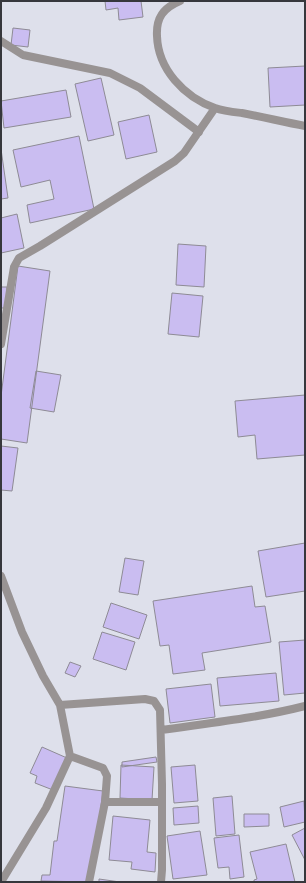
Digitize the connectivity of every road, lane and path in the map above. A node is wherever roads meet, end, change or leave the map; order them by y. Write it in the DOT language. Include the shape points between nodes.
graph roads {
  1 [pos="180,1"];
  2 [pos="1,41"];
  3 [pos="215,108"];
  4 [pos="305,126"];
  5 [pos="199,132"];
  6 [pos="1,344"];
  7 [pos="1,576"];
  8 [pos="60,705"];
  9 [pos="305,706"];
  10 [pos="161,730"];
  11 [pos="70,756"];
  12 [pos="105,802"];
  13 [pos="162,802"];
  14 [pos="1,882"];
  15 [pos="89,882"];
  16 [pos="161,882"];
  1 -- 3 [label="street" via="163,11 157,27 158,50 172,78 194,97"];
  2 -- 5 [label="street" via="23,55 110,73 140,88"];
  3 -- 4 [label="street"];
  3 -- 5 [label="street"];
  5 -- 6 [label="street" via="175,161 19,258 14,267"];
  7 -- 8 [label="street" via="22,632"];
  8 -- 10 [label="street" via="149,699 154,701 160,710"];
  8 -- 11 [label="street"];
  9 -- 10 [label="street" via="248,718"];
  10 -- 13 [label="street"];
  11 -- 12 [label="street" via="103,768 107,776"];
  11 -- 14 [label="street" via="46,808"];
  12 -- 13 [label="street"];
  12 -- 15 [label="street"];
  13 -- 16 [label="street"];
}
